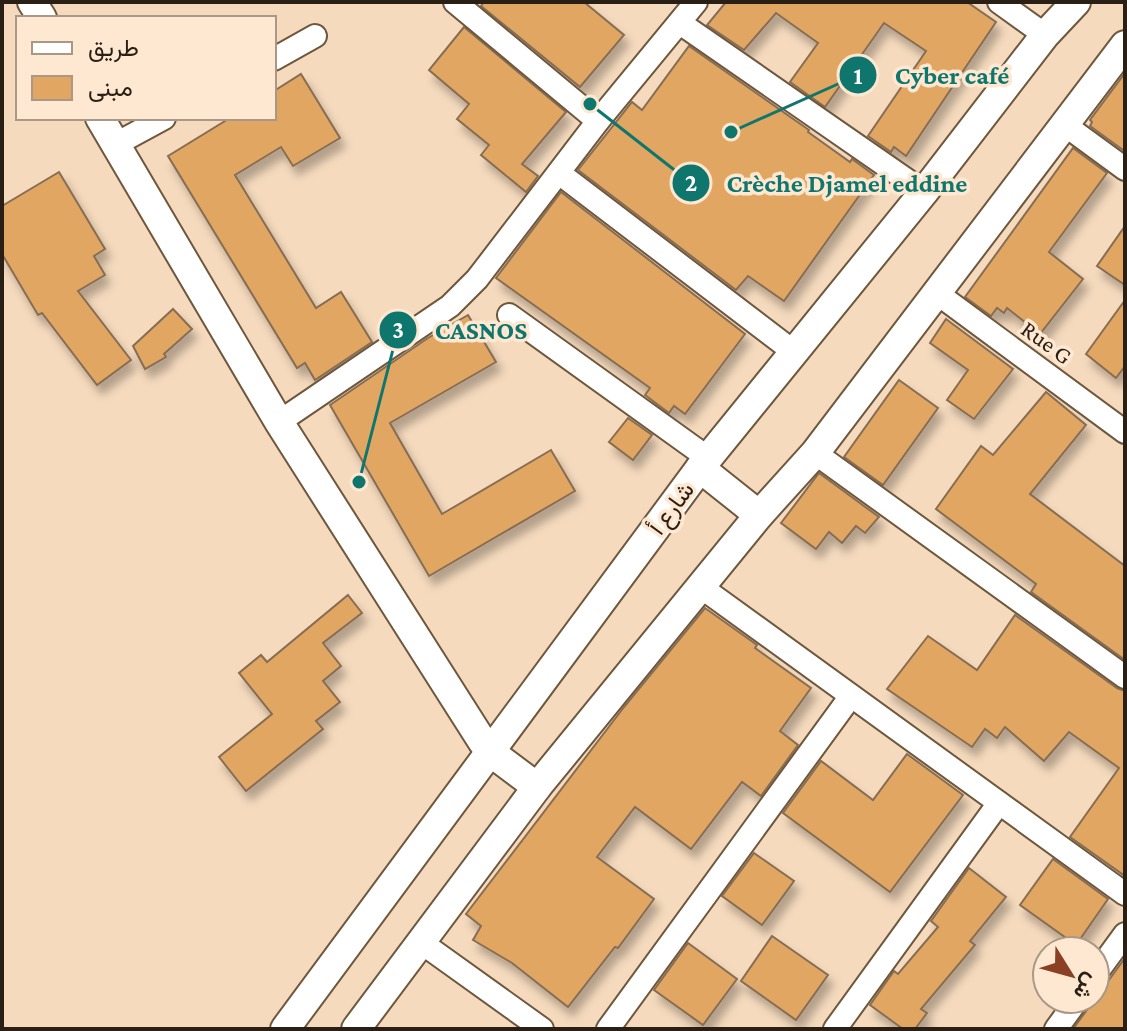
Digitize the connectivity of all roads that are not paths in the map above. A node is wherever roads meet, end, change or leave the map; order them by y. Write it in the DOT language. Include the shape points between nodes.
graph roads {
  1 [pos="455,2"];
  2 [pos="696,2"];
  3 [pos="999,2"];
  4 [pos="1076,2"];
  5 [pos="680,23"];
  6 [pos="1045,35"];
  7 [pos="315,36"];
  8 [pos="1125,45"];
  9 [pos="276,58"];
  10 [pos="101,120"];
  11 [pos="160,120"];
  12 [pos="598,121"];
  13 [pos="1065,125"];
  14 [pos="116,144"];
  15 [pos="1125,169"];
  16 [pos="559,173"];
  17 [pos="924,192"];
  18 [pos="938,294"];
  19 [pos="509,315"];
  20 [pos="794,352"];
  21 [pos="279,422"];
  22 [pos="1125,432"];
  23 [pos="815,453"];
  24 [pos="704,463"];
  25 [pos="759,515"];
  26 [pos="701,587"];
  27 [pos="1125,677"];
  28 [pos="851,696"];
  29 [pos="489,751"];
  30 [pos="537,787"];
  31 [pos="999,803"];
  32 [pos="1125,894"];
  33 [pos="1125,934"];
  34 [pos="422,943"];
  35 [pos="1111,953"];
  36 [pos="285,1029"];
  37 [pos="356,1029"];
  38 [pos="542,1029"];
  39 [pos="608,1029"];
  40 [pos="835,1029"];
  1 -- 12 [label="street"];
  2 -- 5 [label="street"];
  3 -- 6 [label="street"];
  4 -- 6 [label="street, شارع أ"];
  5 -- 12 [label="street"];
  5 -- 17 [label="street"];
  6 -- 17 [label="street, شارع أ"];
  7 -- 9 [label="street"];
  8 -- 13 [label="street"];
  10 -- 14 [label="street"];
  11 -- 14 [label="street"];
  12 -- 16 [label="street"];
  13 -- 15 [label="street"];
  13 -- 18 [label="street"];
  14 -- 21 [label="street"];
  16 -- 20 [label="street"];
  16 -- 21 [label="street" via="450,306"];
  17 -- 20 [label="street, شارع أ"];
  18 -- 22 [label="street, Rue G"];
  18 -- 23 [label="street"];
  19 -- 24 [label="street"];
  20 -- 24 [label="street, شارع أ"];
  21 -- 29 [label="street"];
  23 -- 25 [label="street"];
  23 -- 27 [label="street"];
  24 -- 25 [label="street"];
  24 -- 29 [label="street, شارع أ"];
  25 -- 26 [label="street"];
  26 -- 28 [label="street"];
  26 -- 30 [label="street"];
  28 -- 31 [label="street"];
  28 -- 39 [label="street"];
  29 -- 30 [label="street"];
  29 -- 36 [label="street, شارع أ"];
  30 -- 34 [label="street"];
  31 -- 32 [label="street"];
  31 -- 40 [label="street"];
  33 -- 35 [label="street"];
  34 -- 37 [label="street"];
  34 -- 38 [label="street"];
}
